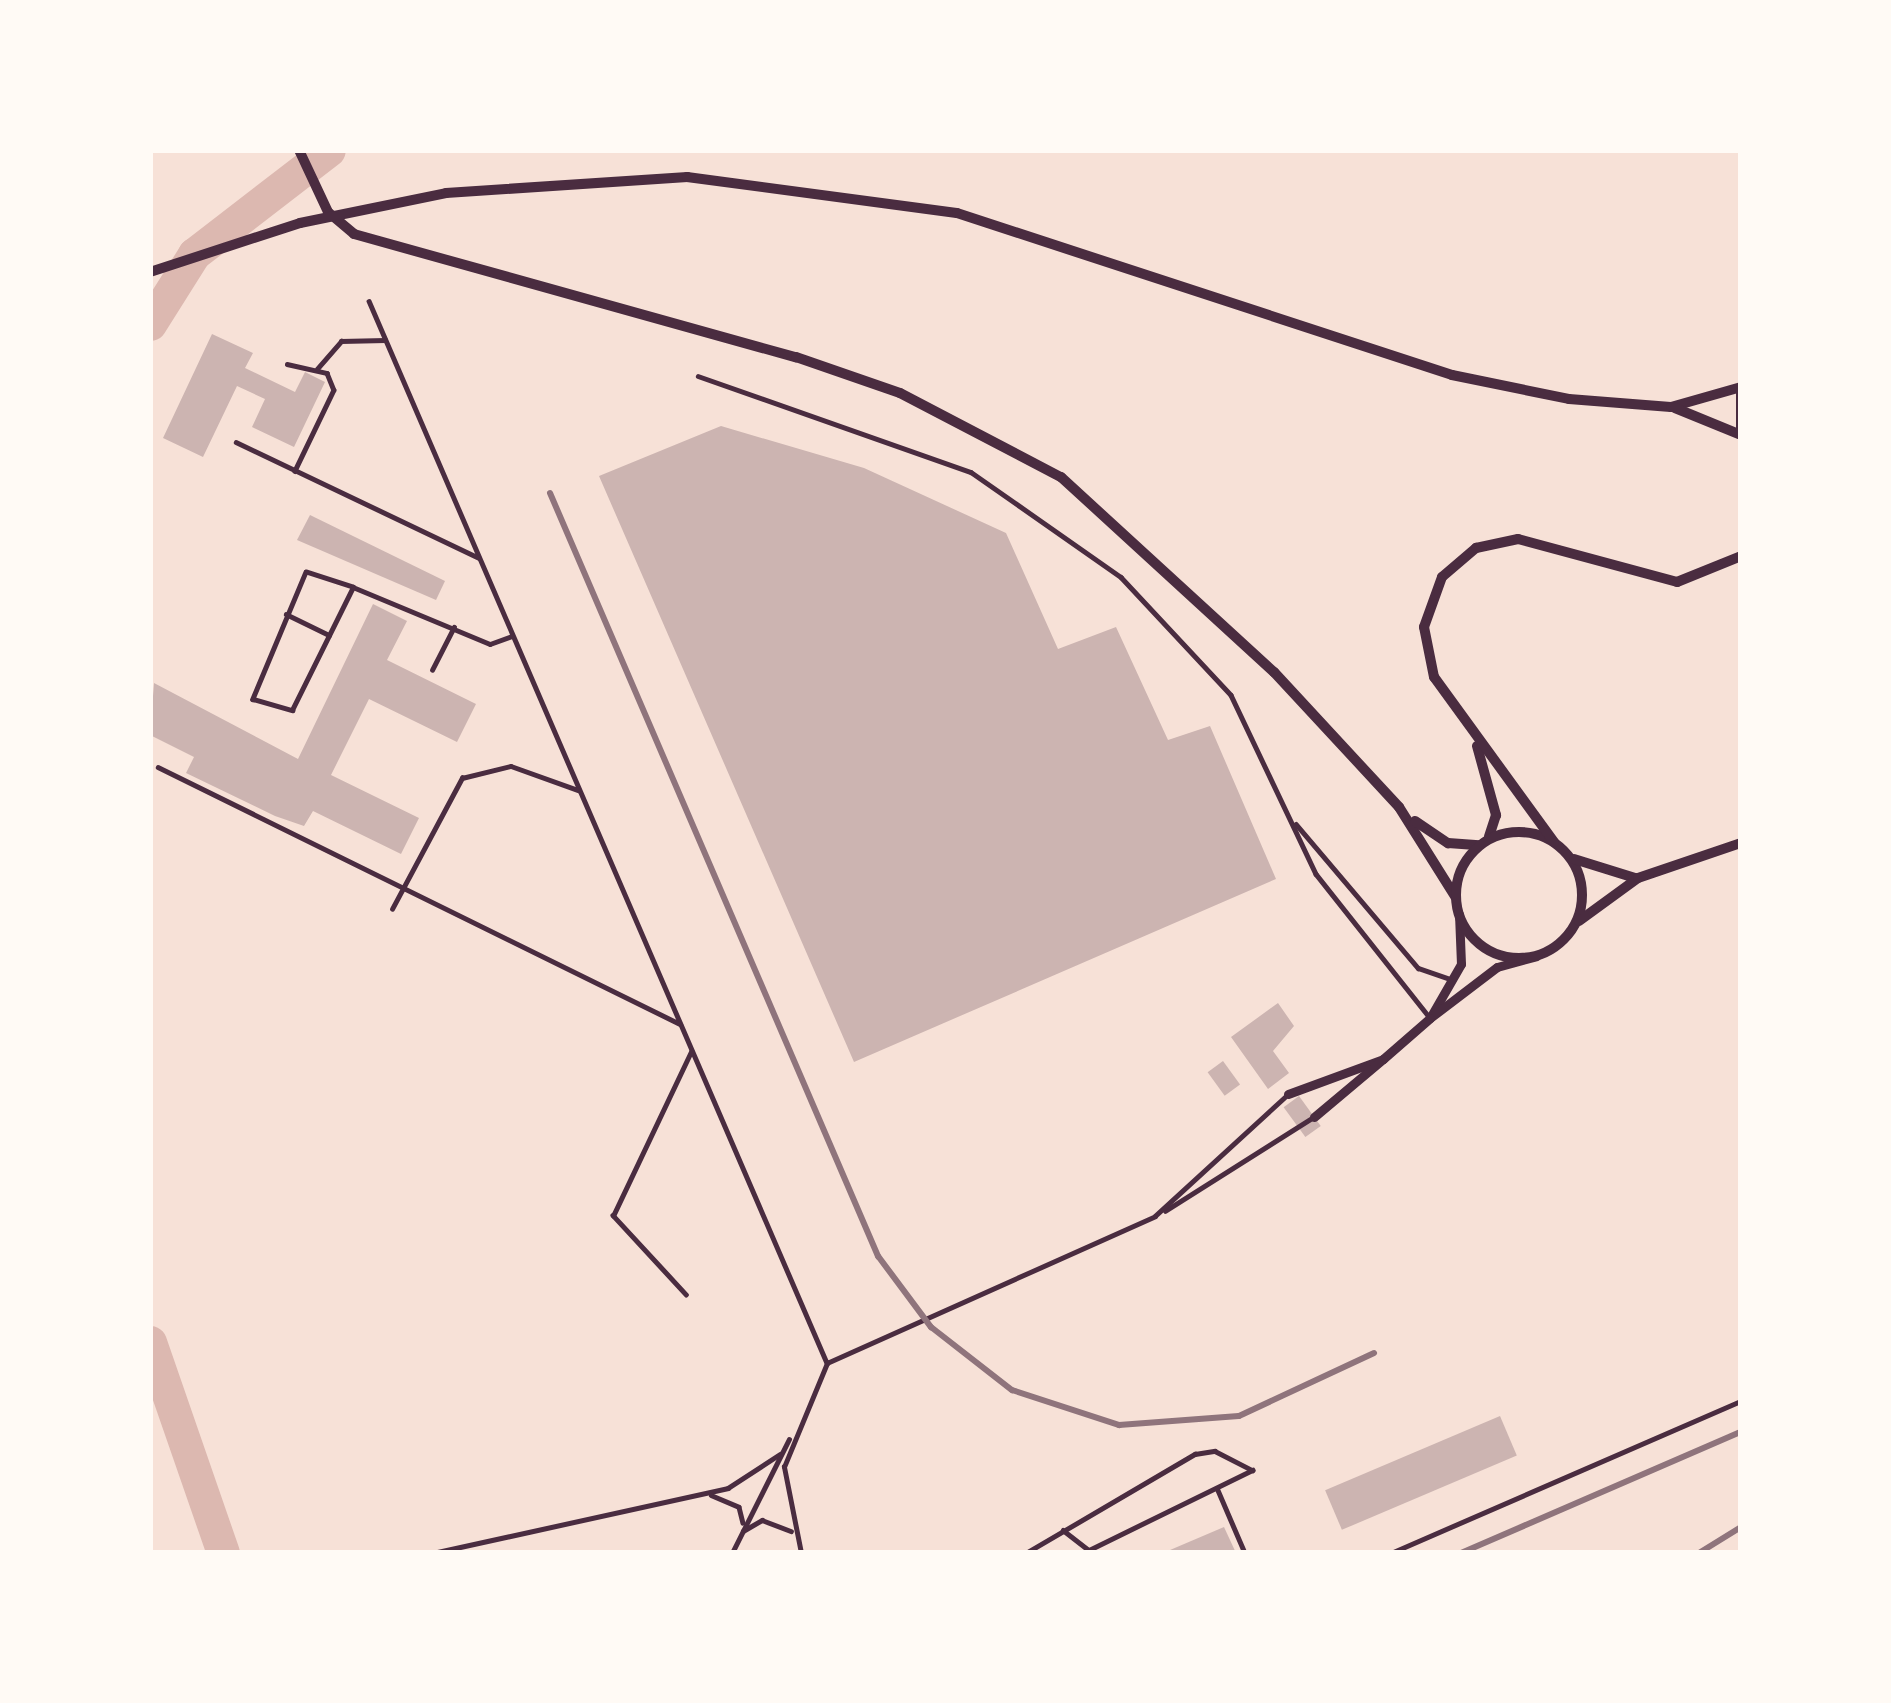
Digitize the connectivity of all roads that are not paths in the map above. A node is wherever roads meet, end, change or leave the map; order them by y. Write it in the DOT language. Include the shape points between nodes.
graph roads {
  1 [pos="299,150"];
  2 [pos="150,272"];
  3 [pos="369,301"];
  4 [pos="385,340"];
  5 [pos="287,364"];
  6 [pos="317,369"];
  7 [pos="698,376"];
  8 [pos="1741,388"];
  9 [pos="1671,407"];
  10 [pos="1741,431"];
  11 [pos="236,442"];
  12 [pos="295,471"];
  13 [pos="1741,556"];
  14 [pos="479,558"];
  15 [pos="353,587"];
  16 [pos="286,614"];
  17 [pos="454,627"];
  18 [pos="329,635"];
  19 [pos="512,635"];
  20 [pos="432,670"];
  21 [pos="1474,737"];
  22 [pos="158,767"];
  23 [pos="578,790"];
  24 [pos="1399,807"];
  25 [pos="1289,816"];
  26 [pos="1485,842"];
  27 [pos="1554,842"];
  28 [pos="1741,843"];
  29 [pos="1569,856"];
  30 [pos="1638,878"];
  31 [pos="403,888"];
  32 [pos="1456,898"];
  33 [pos="392,909"];
  34 [pos="1460,914"];
  35 [pos="1570,932"];
  36 [pos="1537,956"];
  37 [pos="1456,980"];
  38 [pos="1430,1018"];
  39 [pos="680,1024"];
  40 [pos="691,1052"];
  41 [pos="1383,1059"];
  42 [pos="1288,1094"];
  43 [pos="1314,1117"];
  44 [pos="1155,1216"];
  45 [pos="686,1295"];
  46 [pos="827,1363"];
  47 [pos="1741,1402"];
  48 [pos="792,1435"];
  49 [pos="780,1454"];
  50 [pos="1217,1488"];
  51 [pos="699,1495"];
  52 [pos="1063,1530"];
  53 [pos="741,1532"];
  54 [pos="794,1535"];
  55 [pos="433,1553"];
  56 [pos="732,1553"];
  57 [pos="801,1553"];
  58 [pos="1026,1553"];
  59 [pos="1245,1553"];
  60 [pos="1391,1553"];
  1 -- 24 [label="street" via="338,224 368,240 796,357 982,431 1125,525"];
  2 -- 9 [label="street" via="382,205 600,178 765,184 957,213 1452,375"];
  3 -- 4 [label="lane"];
  4 -- 6 [label="lane" via="341,341"];
  4 -- 14 [label="lane"];
  5 -- 6 [label="lane"];
  6 -- 12 [label="lane" via="334,390"];
  7 -- 25 [label="lane" via="890,436 1069,533 1231,695"];
  8 -- 9 [label="street"];
  8 -- 10 [label="street"];
  9 -- 10 [label="street"];
  11 -- 12 [label="lane"];
  12 -- 14 [label="lane"];
  13 -- 21 [label="street" via="1677,582 1518,539 1461,556 1432,594 1424,644"];
  14 -- 19 [label="lane"];
  15 -- 16 [label="lane" via="307,572"];
  15 -- 17 [label="lane"];
  15 -- 18 [label="lane"];
  16 -- 18 [label="lane"];
  16 -- 18 [label="lane" via="254,700 292,710"];
  17 -- 19 [label="lane" via="490,644"];
  17 -- 20 [label="lane"];
  19 -- 23 [label="lane"];
  21 -- 26 [label="street" via="1496,815"];
  21 -- 27 [label="street"];
  22 -- 31 [label="lane"];
  23 -- 31 [label="lane" via="511,766 462,778"];
  23 -- 39 [label="lane"];
  24 -- 26 [label="street" via="1436,838"];
  24 -- 32 [label="street"];
  25 -- 37 [label="lane" via="1418,968"];
  25 -- 38 [label="lane" via="1316,874"];
  26 -- 27 [label="street" via="1518,832"];
  26 -- 32 [label="street"];
  27 -- 29 [label="street"];
  28 -- 30 [label="street"];
  29 -- 30 [label="street"];
  29 -- 35 [label="street" via="1583,893"];
  30 -- 35 [label="street"];
  31 -- 33 [label="lane"];
  31 -- 39 [label="lane"];
  32 -- 34 [label="street"];
  34 -- 36 [label="street" via="1496,953"];
  34 -- 37 [label="street"];
  35 -- 36 [label="street"];
  36 -- 38 [label="street" via="1497,967"];
  37 -- 38 [label="street"];
  38 -- 41 [label="street"];
  39 -- 40 [label="lane"];
  40 -- 45 [label="lane" via="613,1216"];
  40 -- 46 [label="lane"];
  41 -- 42 [label="street"];
  41 -- 43 [label="street"];
  42 -- 44 [label="lane"];
  43 -- 44 [label="lane"];
  44 -- 46 [label="lane"];
  46 -- 48 [label="lane"];
  47 -- 60 [label="lane"];
  48 -- 49 [label="lane"];
  48 -- 54 [label="lane" via="784,1467"];
  49 -- 51 [label="lane"];
  49 -- 53 [label="lane"];
  50 -- 52 [label="lane" via="1089,1550"];
  50 -- 52 [label="lane" via="1252,1470 1215,1450 1195,1454"];
  50 -- 59 [label="lane"];
  51 -- 53 [label="lane" via="733,1501"];
  51 -- 55 [label="lane"];
  52 -- 58 [label="lane"];
  53 -- 54 [label="lane" via="770,1520"];
  53 -- 56 [label="lane"];
  54 -- 57 [label="lane"];
}
